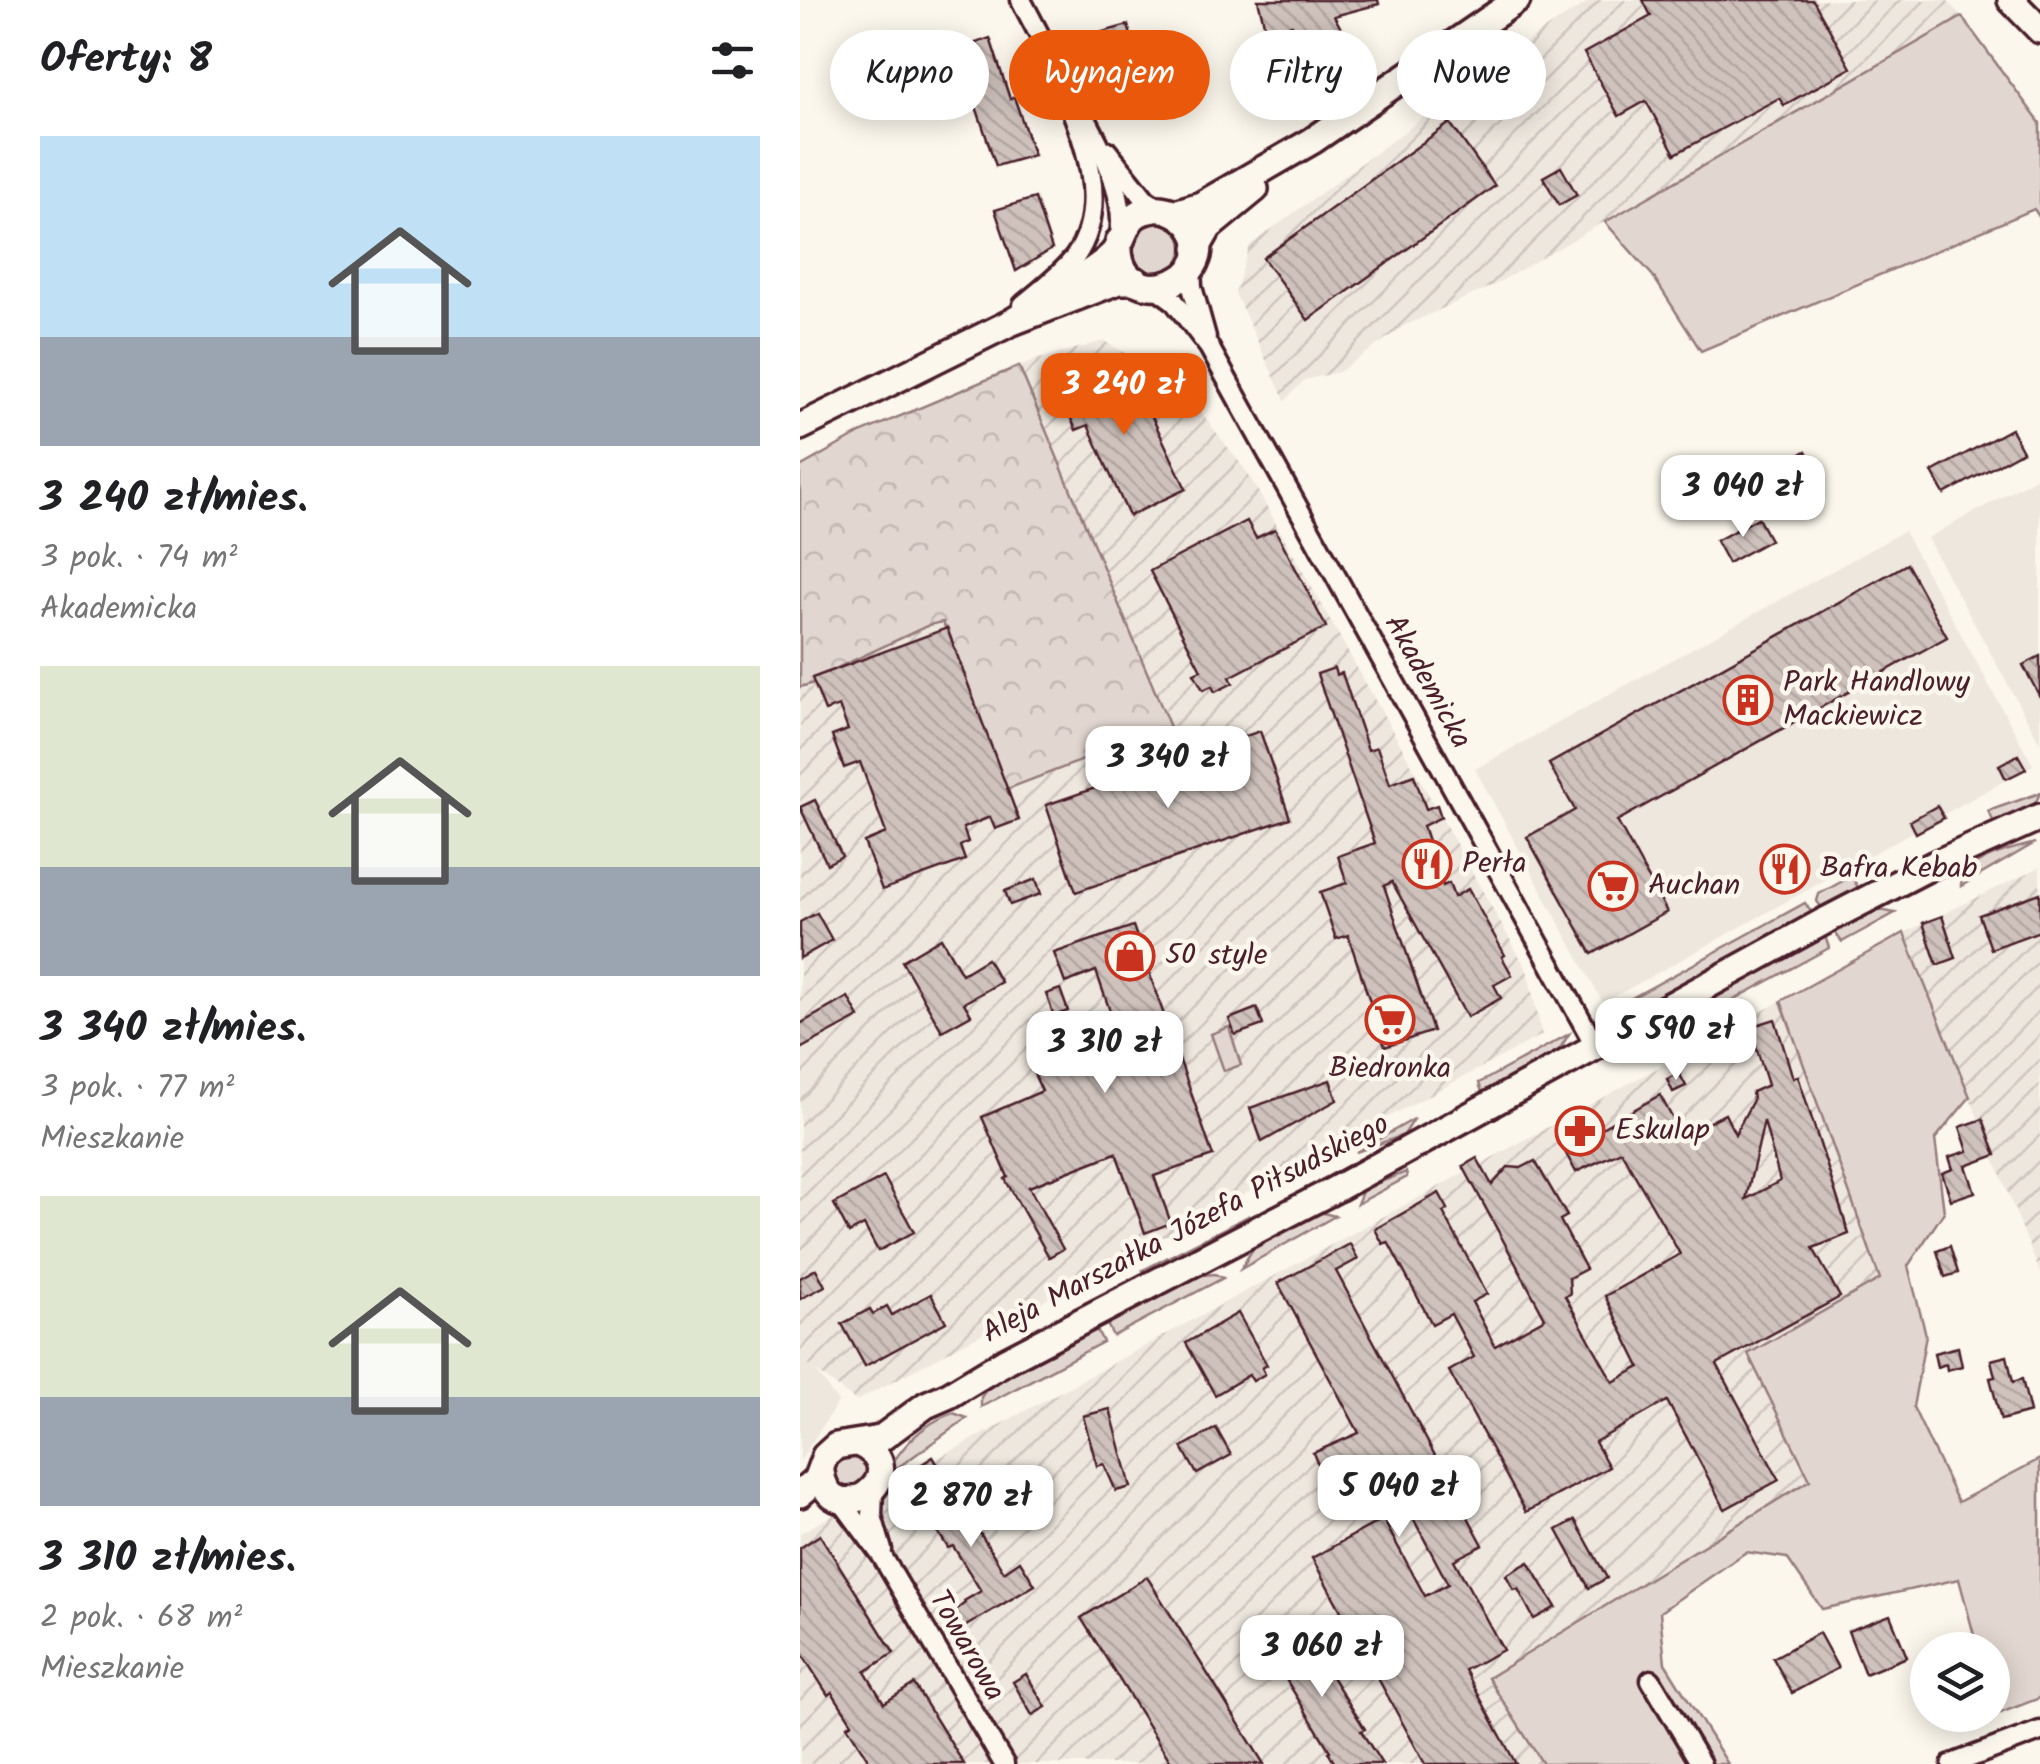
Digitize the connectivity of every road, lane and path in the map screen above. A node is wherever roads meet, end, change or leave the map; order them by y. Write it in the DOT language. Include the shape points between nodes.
graph roads {
  1 [pos="1021,0"];
  2 [pos="1516,0"];
  3 [pos="2011,0"];
  4 [pos="1037,30"];
  5 [pos="2040,30"];
  6 [pos="1073,120"];
  7 [pos="1086,120"];
  8 [pos="1312,141"];
  9 [pos="1098,142"];
  10 [pos="1167,211"];
  11 [pos="1120,239"];
  12 [pos="1194,259"];
  13 [pos="1146,284"];
  14 [pos="1002,328"];
  15 [pos="1209,347"];
  16 [pos="800,427"];
  17 [pos="2040,818"];
  18 [pos="1595,1045"];
  19 [pos="950,1395"];
  20 [pos="858,1443"];
  21 [pos="821,1472"];
  22 [pos="876,1480"];
  23 [pos="800,1494"];
  24 [pos="838,1498"];
  25 [pos="800,1510"];
  26 [pos="882,1556"];
  27 [pos="1651,1680"];
  28 [pos="2040,1731"];
  29 [pos="1004,1764"];
  30 [pos="1702,1764"];
  31 [pos="1952,1764"];
  1 -- 4 [label="street"];
  2 -- 8 [label="street"];
  3 -- 5 [label="street"];
  6 -- 14 [label="street" via="1086,154 1092,219 1068,265"];
  7 -- 9 [label="street"];
  8 -- 10 [label="street" via="1197,208"];
  8 -- 12 [label="street" via="1209,227"];
  9 -- 10 [label="street" via="1146,200"];
  9 -- 11 [label="street" via="1122,218"];
  10 -- 11 [label="street" via="1146,210"];
  10 -- 12 [label="street" via="1190,226"];
  11 -- 13 [label="street" via="1123,266"];
  11 -- 14 [label="street" via="1107,259"];
  12 -- 13 [label="street" via="1174,283"];
  12 -- 15 [label="street, Akademicka" via="1192,287"];
  13 -- 14 [label="street" via="1118,281"];
  13 -- 15 [label="street, Akademicka" via="1173,300"];
  14 -- 16 [label="street"];
  15 -- 18 [label="street, Akademicka"];
  17 -- 18 [label="street, Aleja Marszałka Józefa Piłsudskiego" via="1894,885"];
  18 -- 19 [label="street, Aleja Marszałka Józefa Piłsudskiego"];
  19 -- 20 [label="street, Aleja Marszałka Józefa Piłsudskiego" via="880,1438"];
  19 -- 22 [label="street, Aleja Marszałka Józefa Piłsudskiego" via="894,1448"];
  20 -- 21 [label="street, Aleja Marszałka Józefa Piłsudskiego" via="836,1446"];
  20 -- 22 [label="street" via="872,1451"];
  21 -- 23 [label="street, Aleja Marszałka Józefa Piłsudskiego"];
  21 -- 24 [label="street" via="824,1486"];
  22 -- 24 [label="street" via="861,1499"];
  22 -- 26 [label="street, Towarowa" via="872,1516"];
  24 -- 25 [label="street"];
  24 -- 26 [label="street, Towarowa"];
  26 -- 29 [label="street, Towarowa"];
  27 -- 30 [label="street"];
  28 -- 31 [label="street"];
}
